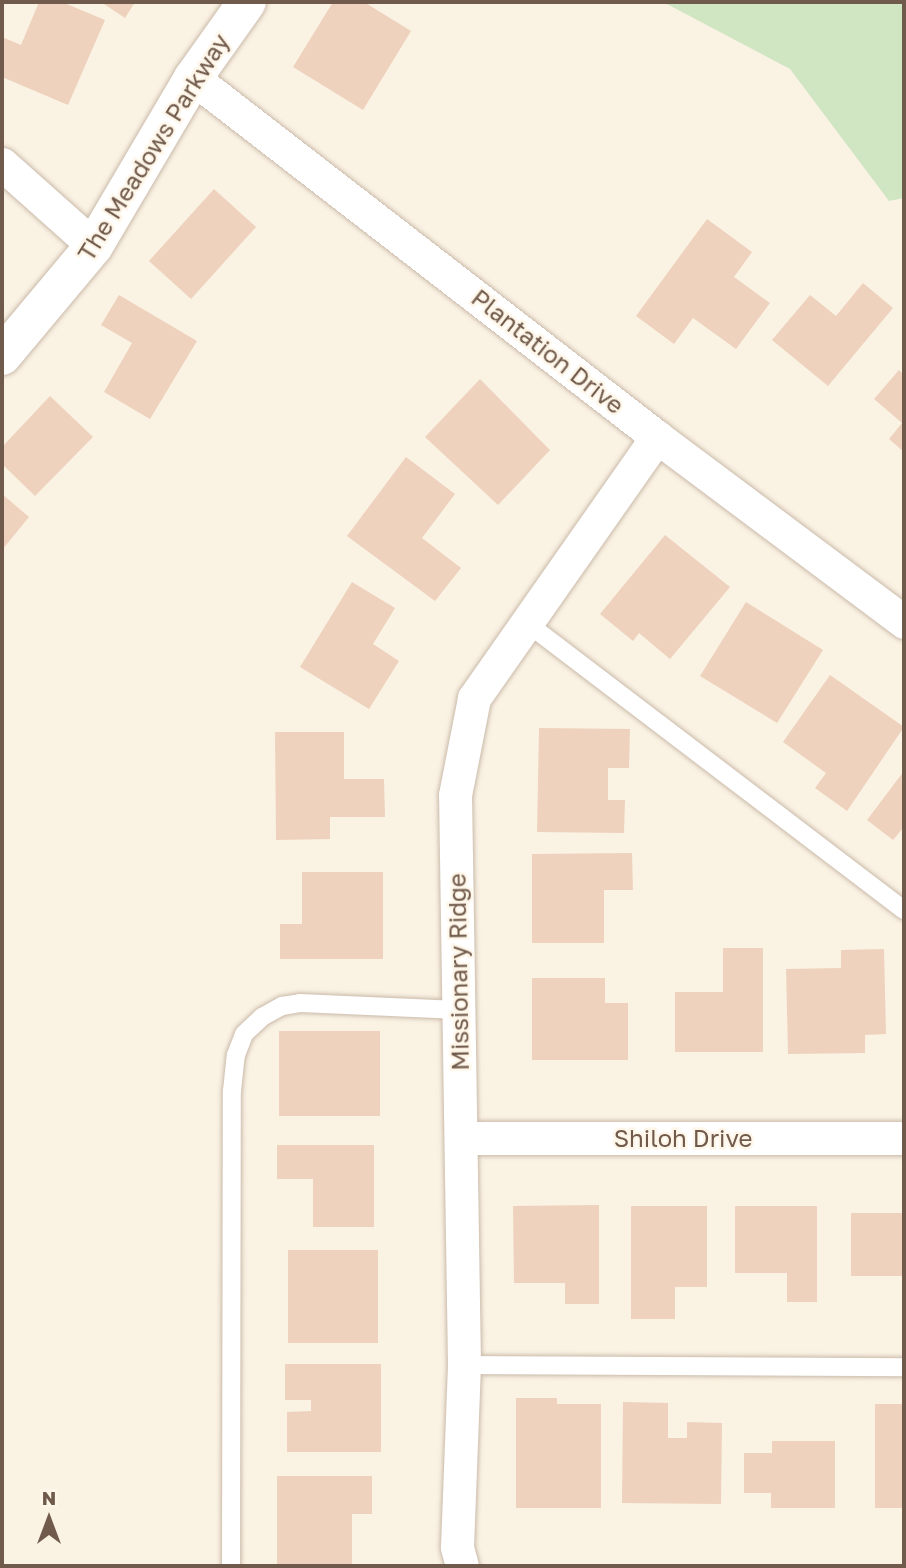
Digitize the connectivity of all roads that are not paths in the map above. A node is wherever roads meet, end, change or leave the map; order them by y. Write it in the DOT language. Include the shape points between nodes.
graph roads {
  1 [pos="247,2"];
  2 [pos="193,78"];
  3 [pos="2,164"];
  4 [pos="94,246"];
  5 [pos="2,356"];
  6 [pos="657,437"];
  7 [pos="904,622"];
  8 [pos="527,623"];
  9 [pos="904,910"];
  10 [pos="459,1010"];
  11 [pos="461,1138"];
  12 [pos="904,1138"];
  13 [pos="464,1365"];
  14 [pos="904,1367"];
  15 [pos="231,1566"];
  16 [pos="462,1566"];
  1 -- 2 [label="street, The Meadows Parkway"];
  2 -- 4 [label="street, The Meadows Parkway"];
  2 -- 6 [label="street, Plantation Drive"];
  3 -- 4 [label="street"];
  4 -- 5 [label="street, The Meadows Parkway"];
  6 -- 7 [label="street, Plantation Drive"];
  6 -- 8 [label="street, Missionary Ridge"];
  8 -- 9 [label="lane"];
  8 -- 10 [label="street, Missionary Ridge" via="474,698 455,795"];
  10 -- 11 [label="street, Missionary Ridge"];
  10 -- 15 [label="lane" via="300,1003 262,1017 244,1034 236,1055 232,1091"];
  11 -- 12 [label="street, Shiloh Drive"];
  11 -- 13 [label="street, Missionary Ridge"];
  13 -- 14 [label="lane"];
  13 -- 16 [label="street, Missionary Ridge" via="457,1547"];
}
